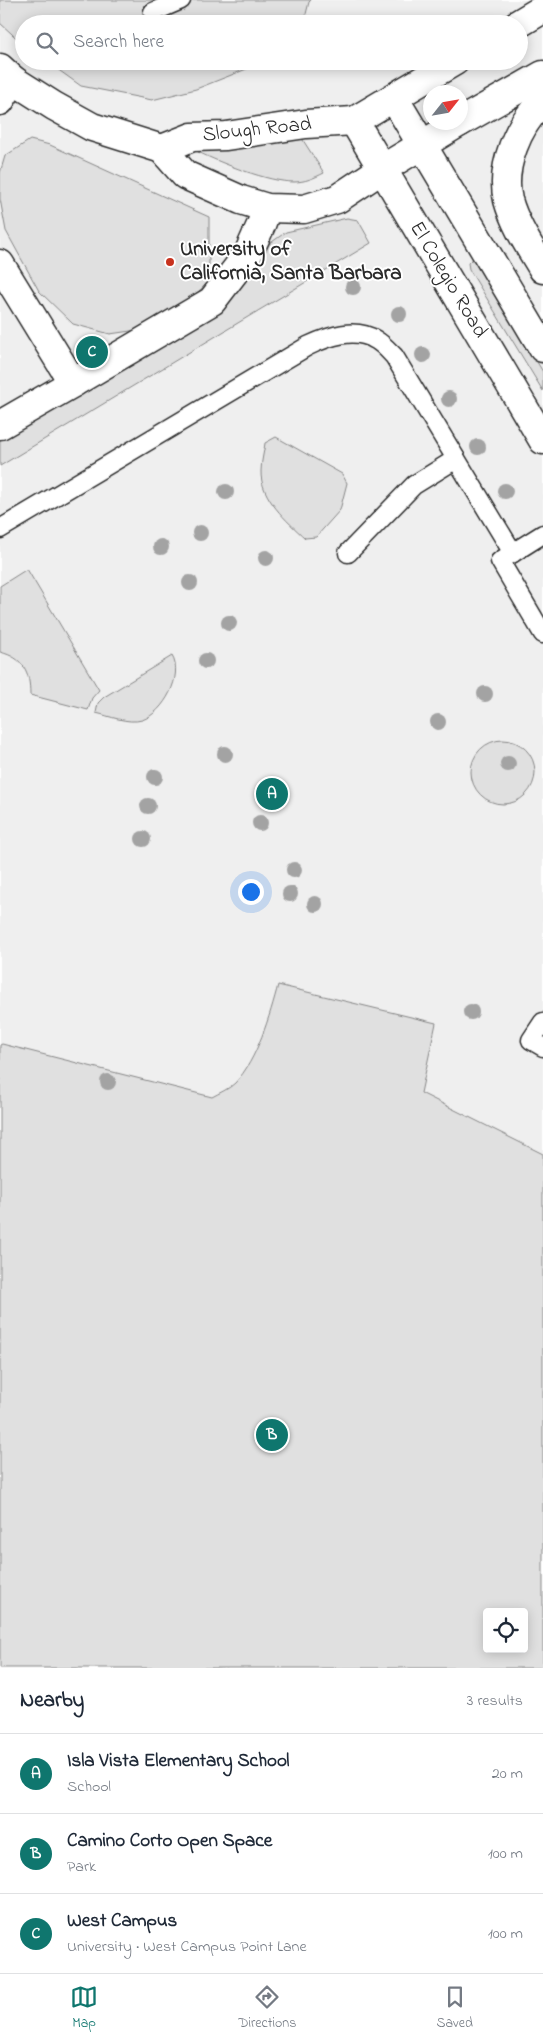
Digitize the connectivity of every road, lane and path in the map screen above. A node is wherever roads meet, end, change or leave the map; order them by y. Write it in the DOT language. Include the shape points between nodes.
graph roads {
  1 [pos="181,0"];
  2 [pos="543,9"];
  3 [pos="154,12"];
  4 [pos="528,18"];
  5 [pos="440,70"];
  6 [pos="543,75"];
  7 [pos="4,83"];
  8 [pos="394,98"];
  9 [pos="543,102"];
  10 [pos="468,117"];
  11 [pos="354,121"];
  12 [pos="447,130"];
  13 [pos="422,145"];
  14 [pos="162,148"];
  15 [pos="382,168"];
  16 [pos="267,208"];
  17 [pos="0,264"];
  18 [pos="543,269"];
  19 [pos="543,348"];
  20 [pos="73,383"];
  21 [pos="0,425"];
  22 [pos="543,440"];
  23 [pos="456,459"];
  24 [pos="0,529"];
  25 [pos="543,534"];
  26 [pos="348,553"];
  27 [pos="512,553"];
  28 [pos="543,634"];
  29 [pos="543,1022"];
  30 [pos="543,1047"];
  1 -- 3 [label="lane"];
  2 -- 4 [label="main road"];
  5 -- 8 [label="main road"];
  6 -- 10 [label="main road"];
  7 -- 14 [label="main road" via="92,127"];
  8 -- 11 [label="main road"];
  8 -- 13 [label="main road"];
  9 -- 18 [label="main road" via="522,125 507,178 510,207"];
  11 -- 14 [label="main road, Slough Road" via="192,137"];
  11 -- 15 [label="main road, El Colegio Road"];
  12 -- 13 [label="main road"];
  13 -- 15 [label="main road"];
  13 -- 19 [label="main road"];
  14 -- 16 [label="main road" via="185,175"];
  15 -- 16 [label="main road" via="337,199 304,209"];
  15 -- 22 [label="main road, El Colegio Road"];
  16 -- 20 [label="main road" via="248,254 212,301"];
  17 -- 20 [label="main road"];
  20 -- 21 [label="main road"];
  23 -- 24 [label="lane" via="394,356 376,340 345,334 326,337 308,346"];
  23 -- 26 [label="lane" via="414,485"];
  23 -- 27 [label="lane"];
  25 -- 27 [label="lane"];
  27 -- 28 [label="lane" via="500,561"];
  29 -- 30 [label="lane" via="531,1040"];
}
